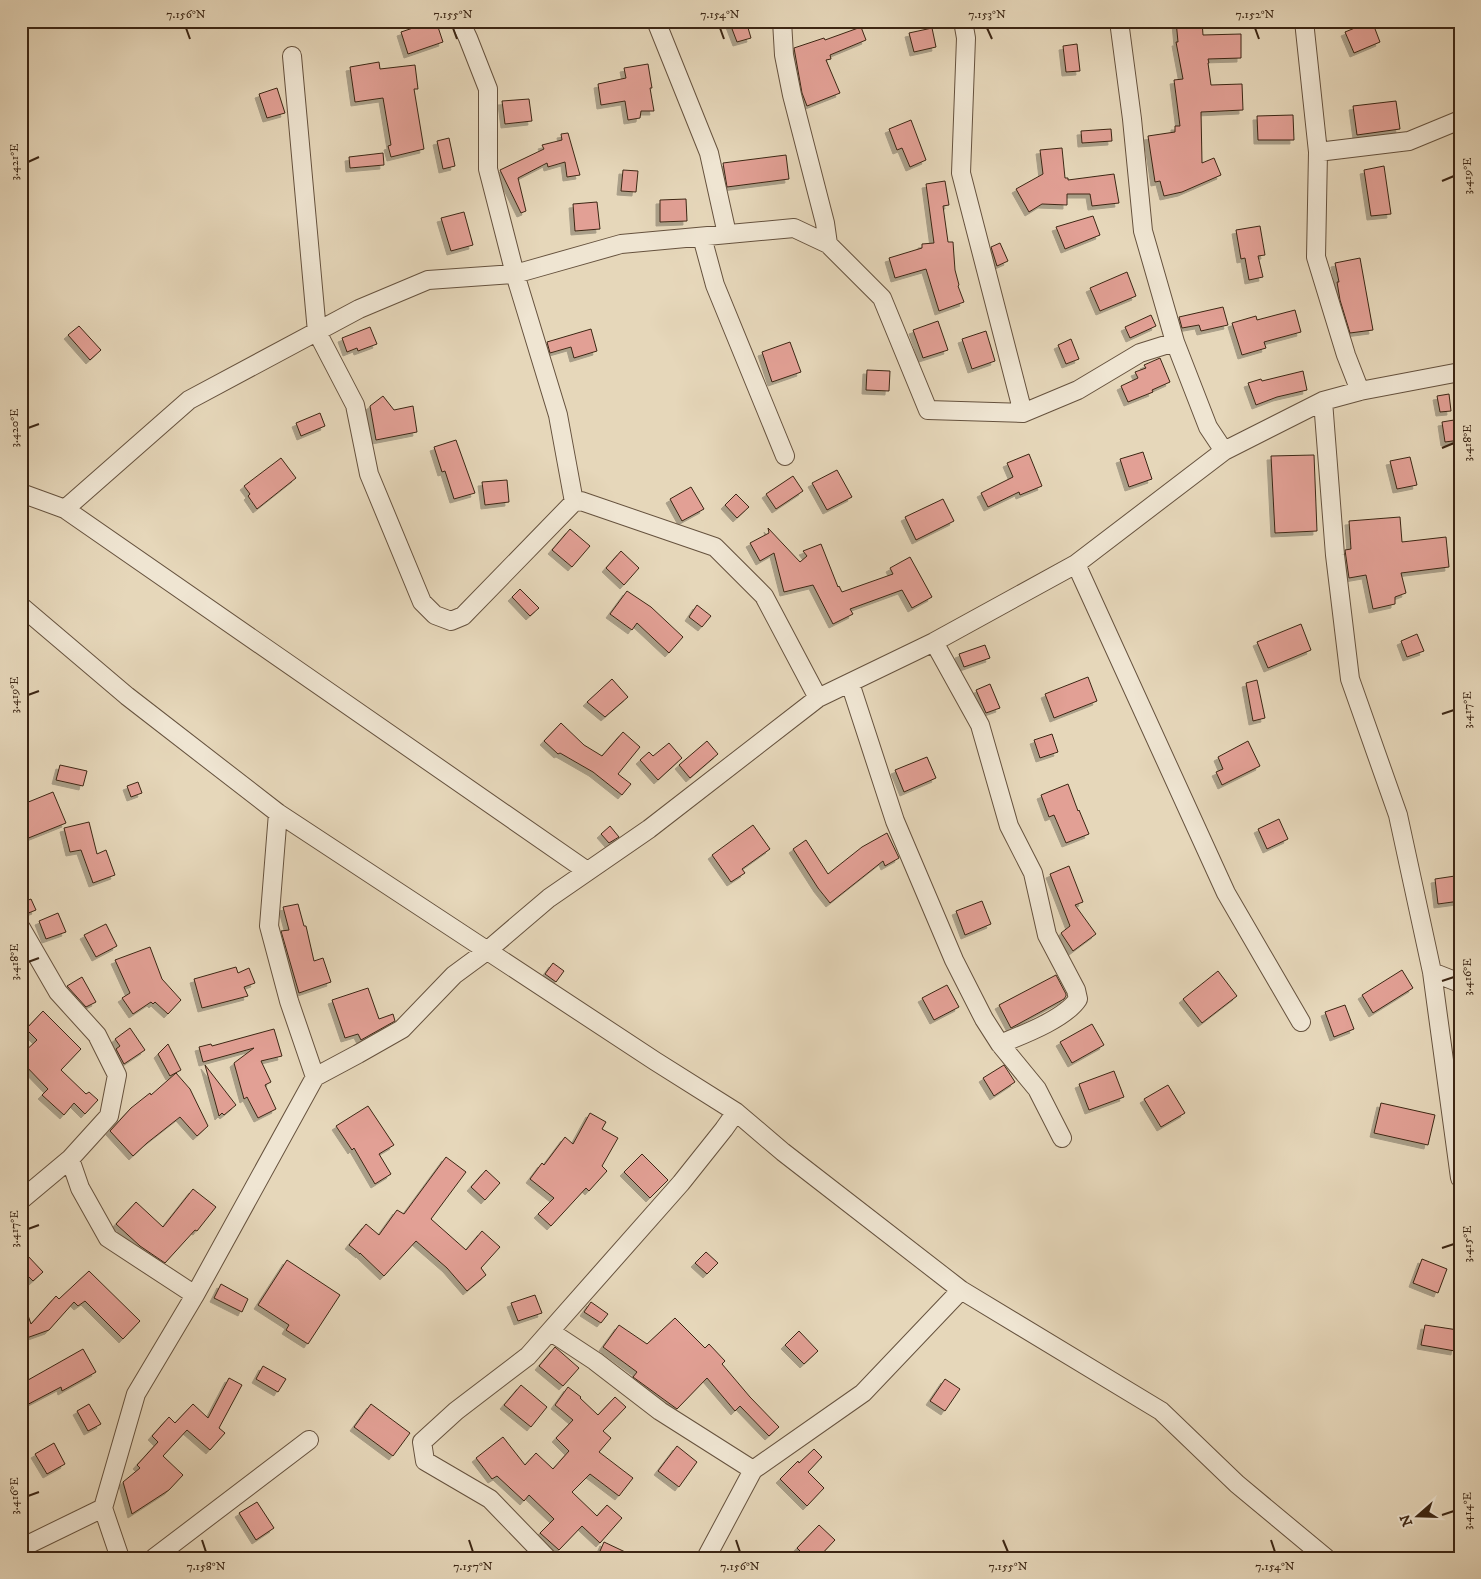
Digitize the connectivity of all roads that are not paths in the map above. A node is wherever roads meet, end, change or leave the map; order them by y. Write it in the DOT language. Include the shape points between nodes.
graph roads {
  1 [pos="460,21"];
  2 [pos="656,21"];
  3 [pos="782,21"];
  4 [pos="963,21"];
  5 [pos="1119,21"];
  6 [pos="1304,21"];
  7 [pos="292,56"];
  8 [pos="1460,120"];
  9 [pos="1318,152"];
  10 [pos="727,234"];
  11 [pos="702,236"];
  12 [pos="828,244"];
  13 [pos="515,274"];
  14 [pos="317,332"];
  15 [pos="1176,342"];
  16 [pos="1460,372"];
  17 [pos="1360,391"];
  18 [pos="1323,401"];
  19 [pos="1023,413"];
  20 [pos="1224,451"];
  21 [pos="785,456"];
  22 [pos="21,493"];
  23 [pos="574,502"];
  24 [pos="65,509"];
  25 [pos="1076,564"];
  26 [pos="21,606"];
  27 [pos="934,642"];
  28 [pos="850,682"];
  29 [pos="818,698"];
  30 [pos="278,813"];
  31 [pos="587,871"];
  32 [pos="21,928"];
  33 [pos="26,949"];
  34 [pos="488,950"];
  35 [pos="1432,972"];
  36 [pos="1460,983"];
  37 [pos="1300,1022"];
  38 [pos="1000,1044"];
  39 [pos="315,1077"];
  40 [pos="736,1112"];
  41 [pos="1062,1138"];
  42 [pos="70,1160"];
  43 [pos="1460,1178"];
  44 [pos="21,1200"];
  45 [pos="961,1290"];
  46 [pos="195,1295"];
  47 [pos="550,1332"];
  48 [pos="309,1440"];
  49 [pos="753,1470"];
  50 [pos="103,1508"];
  51 [pos="21,1548"];
  52 [pos="540,1555"];
  53 [pos="120,1558"];
  54 [pos="154,1558"];
  55 [pos="706,1558"];
  56 [pos="1326,1558"];
  1 -- 13 [label="street" via="488,89 488,169"];
  2 -- 10 [label="street" via="709,153"];
  3 -- 12 [label="street" via="784,55 792,95"];
  4 -- 19 [label="street" via="966,38 961,173"];
  5 -- 15 [label="street" via="1143,231"];
  6 -- 9 [label="street"];
  7 -- 14 [label="street"];
  8 -- 9 [label="street" via="1409,141"];
  9 -- 17 [label="street" via="1316,257"];
  10 -- 11 [label="street"];
  10 -- 12 [label="street" via="794,228"];
  11 -- 13 [label="street" via="621,244"];
  11 -- 21 [label="street" via="715,284"];
  12 -- 19 [label="street" via="882,298 928,410"];
  13 -- 14 [label="street" via="428,280 359,309"];
  13 -- 23 [label="street" via="558,415"];
  14 -- 23 [label="street" via="356,405 369,474 422,602 435,615 451,621 463,616"];
  14 -- 24 [label="street" via="189,400"];
  15 -- 19 [label="street" via="1140,353 1078,390"];
  15 -- 20 [label="street" via="1208,427"];
  16 -- 17 [label="street"];
  17 -- 18 [label="street"];
  18 -- 20 [label="street"];
  18 -- 35 [label="street" via="1335,555 1350,679 1398,815"];
  20 -- 25 [label="street"];
  22 -- 24 [label="street"];
  23 -- 29 [label="street" via="581,501 714,547 764,596"];
  24 -- 31 [label="street"];
  25 -- 27 [label="street"];
  25 -- 37 [label="street" via="1226,893"];
  26 -- 30 [label="street" via="127,696"];
  27 -- 28 [label="street"];
  27 -- 38 [label="street" via="980,725 1009,826 1033,873 1047,935 1078,999 1069,1010"];
  28 -- 29 [label="street"];
  28 -- 38 [label="street" via="895,821 954,960"];
  29 -- 31 [label="street" via="648,829"];
  30 -- 34 [label="street"];
  30 -- 39 [label="street" via="269,926 289,1001"];
  31 -- 34 [label="street" via="549,898"];
  32 -- 33 [label="street"];
  33 -- 42 [label="street" via="58,992 97,1035 117,1075 110,1116"];
  34 -- 39 [label="street" via="454,975 402,1029"];
  34 -- 40 [label="street"];
  35 -- 36 [label="street"];
  35 -- 43 [label="street"];
  38 -- 41 [label="street" via="1037,1089"];
  39 -- 46 [label="street"];
  40 -- 45 [label="street"];
  40 -- 47 [label="street" via="681,1183"];
  42 -- 44 [label="street"];
  42 -- 46 [label="street" via="80,1188 108,1238"];
  45 -- 49 [label="street" via="863,1393"];
  45 -- 56 [label="street" via="1161,1411 1237,1484"];
  46 -- 50 [label="street" via="136,1394"];
  47 -- 49 [label="street" via="595,1361 660,1411"];
  47 -- 52 [label="street" via="528,1356 456,1411 422,1442 424,1461 490,1499"];
  48 -- 54 [label="street"];
  49 -- 55 [label="street"];
  50 -- 51 [label="street"];
  50 -- 53 [label="street"];
}
